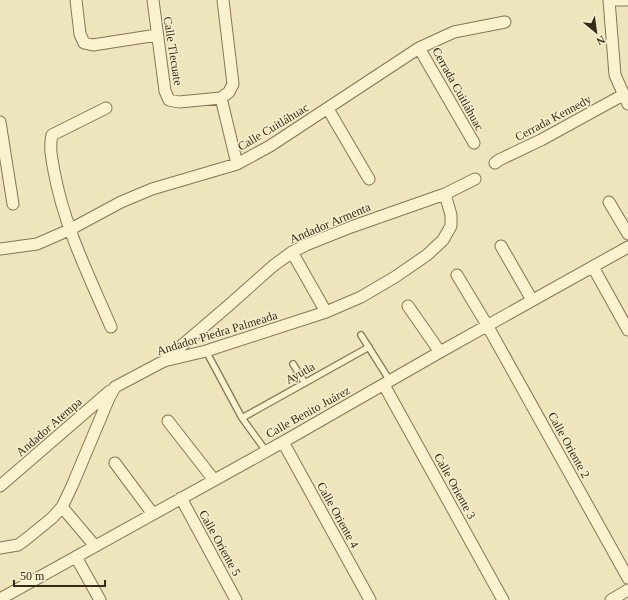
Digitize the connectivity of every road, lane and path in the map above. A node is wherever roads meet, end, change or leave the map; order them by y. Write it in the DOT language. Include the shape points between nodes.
graph roads {
  1 [pos="76,0"];
  2 [pos="153,0"];
  3 [pos="223,0"];
  4 [pos="609,0"];
  5 [pos="628,0"];
  6 [pos="505,22"];
  7 [pos="157,35"];
  8 [pos="420,48"];
  9 [pos="221,98"];
  10 [pos="626,99"];
  11 [pos="106,108"];
  12 [pos="328,109"];
  13 [pos="0,122"];
  14 [pos="474,144"];
  15 [pos="495,163"];
  16 [pos="237,164"];
  17 [pos="369,179"];
  18 [pos="475,179"];
  19 [pos="445,194"];
  20 [pos="610,202"];
  21 [pos="13,204"];
  22 [pos="70,230"];
  23 [pos="628,234"];
  24 [pos="500,246"];
  25 [pos="628,247"];
  26 [pos="0,249"];
  27 [pos="292,252"];
  28 [pos="593,267"];
  29 [pos="457,275"];
  30 [pos="532,300"];
  31 [pos="408,306"];
  32 [pos="326,312"];
  33 [pos="487,325"];
  34 [pos="111,327"];
  35 [pos="628,330"];
  36 [pos="361,335"];
  37 [pos="369,347"];
  38 [pos="206,351"];
  39 [pos="440,352"];
  40 [pos="164,361"];
  41 [pos="293,364"];
  42 [pos="305,383"];
  43 [pos="387,383"];
  44 [pos="115,387"];
  45 [pos="242,418"];
  46 [pos="168,421"];
  47 [pos="283,442"];
  48 [pos="266,451"];
  49 [pos="115,463"];
  50 [pos="214,480"];
  51 [pos="0,486"];
  52 [pos="181,498"];
  53 [pos="62,507"];
  54 [pos="152,514"];
  55 [pos="95,546"];
  56 [pos="0,548"];
  57 [pos="76,557"];
  58 [pos="628,578"];
  59 [pos="628,590"];
  60 [pos="0,599"];
  61 [pos="100,600"];
  62 [pos="236,600"];
  63 [pos="370,600"];
  64 [pos="503,600"];
  65 [pos="611,600"];
  1 -- 7 [label="street" via="80,34 84,43 93,45"];
  2 -- 7 [label="street, Calle Tlecuate"];
  3 -- 9 [label="street" via="233,84 229,92"];
  4 -- 5 [label="street"];
  4 -- 10 [label="street" via="614,75"];
  6 -- 8 [label="street, Calle Cuitláhuac" via="454,32"];
  7 -- 9 [label="street, Calle Tlecuate" via="165,91 169,100 179,102"];
  8 -- 12 [label="street, Calle Cuitláhuac"];
  8 -- 14 [label="street, Cerrada Cuitláhuac"];
  9 -- 16 [label="street"];
  10 -- 15 [label="street, Cerrada Kennedy"];
  11 -- 22 [label="street" via="52,135 50,145 58,193"];
  12 -- 16 [label="street, Calle Cuitláhuac"];
  12 -- 17 [label="street"];
  13 -- 21 [label="street"];
  16 -- 22 [label="street, Calle Cuitláhuac" via="152,189 121,202"];
  18 -- 19 [label="street, Andador Armenta"];
  19 -- 27 [label="street, Andador Armenta" via="351,227"];
  19 -- 32 [label="street, Andador Piedra Palmeada" via="451,215 451,226 443,240 427,255 395,276 360,297"];
  20 -- 23 [label="street"];
  22 -- 26 [label="street, Calle Cuitláhuac" via="37,244"];
  22 -- 34 [label="street"];
  24 -- 30 [label="street"];
  25 -- 28 [label="street, Calle Benito Juárez"];
  27 -- 32 [label="street"];
  27 -- 40 [label="street, Andador Armenta" via="272,266"];
  28 -- 30 [label="street, Calle Benito Juárez"];
  28 -- 35 [label="street"];
  29 -- 33 [label="street, Calle Oriente 2"];
  30 -- 33 [label="street, Calle Benito Juárez"];
  31 -- 39 [label="street"];
  32 -- 38 [label="street, Andador Piedra Palmeada"];
  33 -- 39 [label="street, Calle Benito Juárez"];
  33 -- 58 [label="street, Calle Oriente 2"];
  36 -- 37 [label="lane"];
  37 -- 42 [label="lane, Ayutla"];
  37 -- 43 [label="lane"];
  38 -- 40 [label="street, Andador Piedra Palmeada"];
  38 -- 45 [label="lane"];
  39 -- 43 [label="street, Calle Benito Juárez"];
  40 -- 44 [label="street, Andador Piedra Palmeada"];
  41 -- 42 [label="lane"];
  42 -- 45 [label="lane, Ayutla"];
  43 -- 47 [label="street, Calle Benito Juárez"];
  43 -- 64 [label="street, Calle Oriente 3"];
  44 -- 51 [label="street, Andador Atempa"];
  44 -- 53 [label="street"];
  45 -- 48 [label="lane"];
  46 -- 50 [label="street"];
  47 -- 48 [label="street, Calle Benito Juárez"];
  47 -- 63 [label="street, Calle Oriente 4"];
  48 -- 50 [label="street, Calle Benito Juárez"];
  49 -- 54 [label="street"];
  50 -- 52 [label="street, Calle Benito Juárez"];
  52 -- 54 [label="street, Calle Benito Juárez"];
  52 -- 62 [label="street, Calle Oriente 5"];
  53 -- 55 [label="street"];
  53 -- 56 [label="street" via="26,540"];
  54 -- 55 [label="street, Calle Benito Juárez"];
  55 -- 57 [label="street, Calle Benito Juárez"];
  57 -- 60 [label="street, Calle Benito Juárez"];
  57 -- 61 [label="street"];
  59 -- 65 [label="street"];
}
